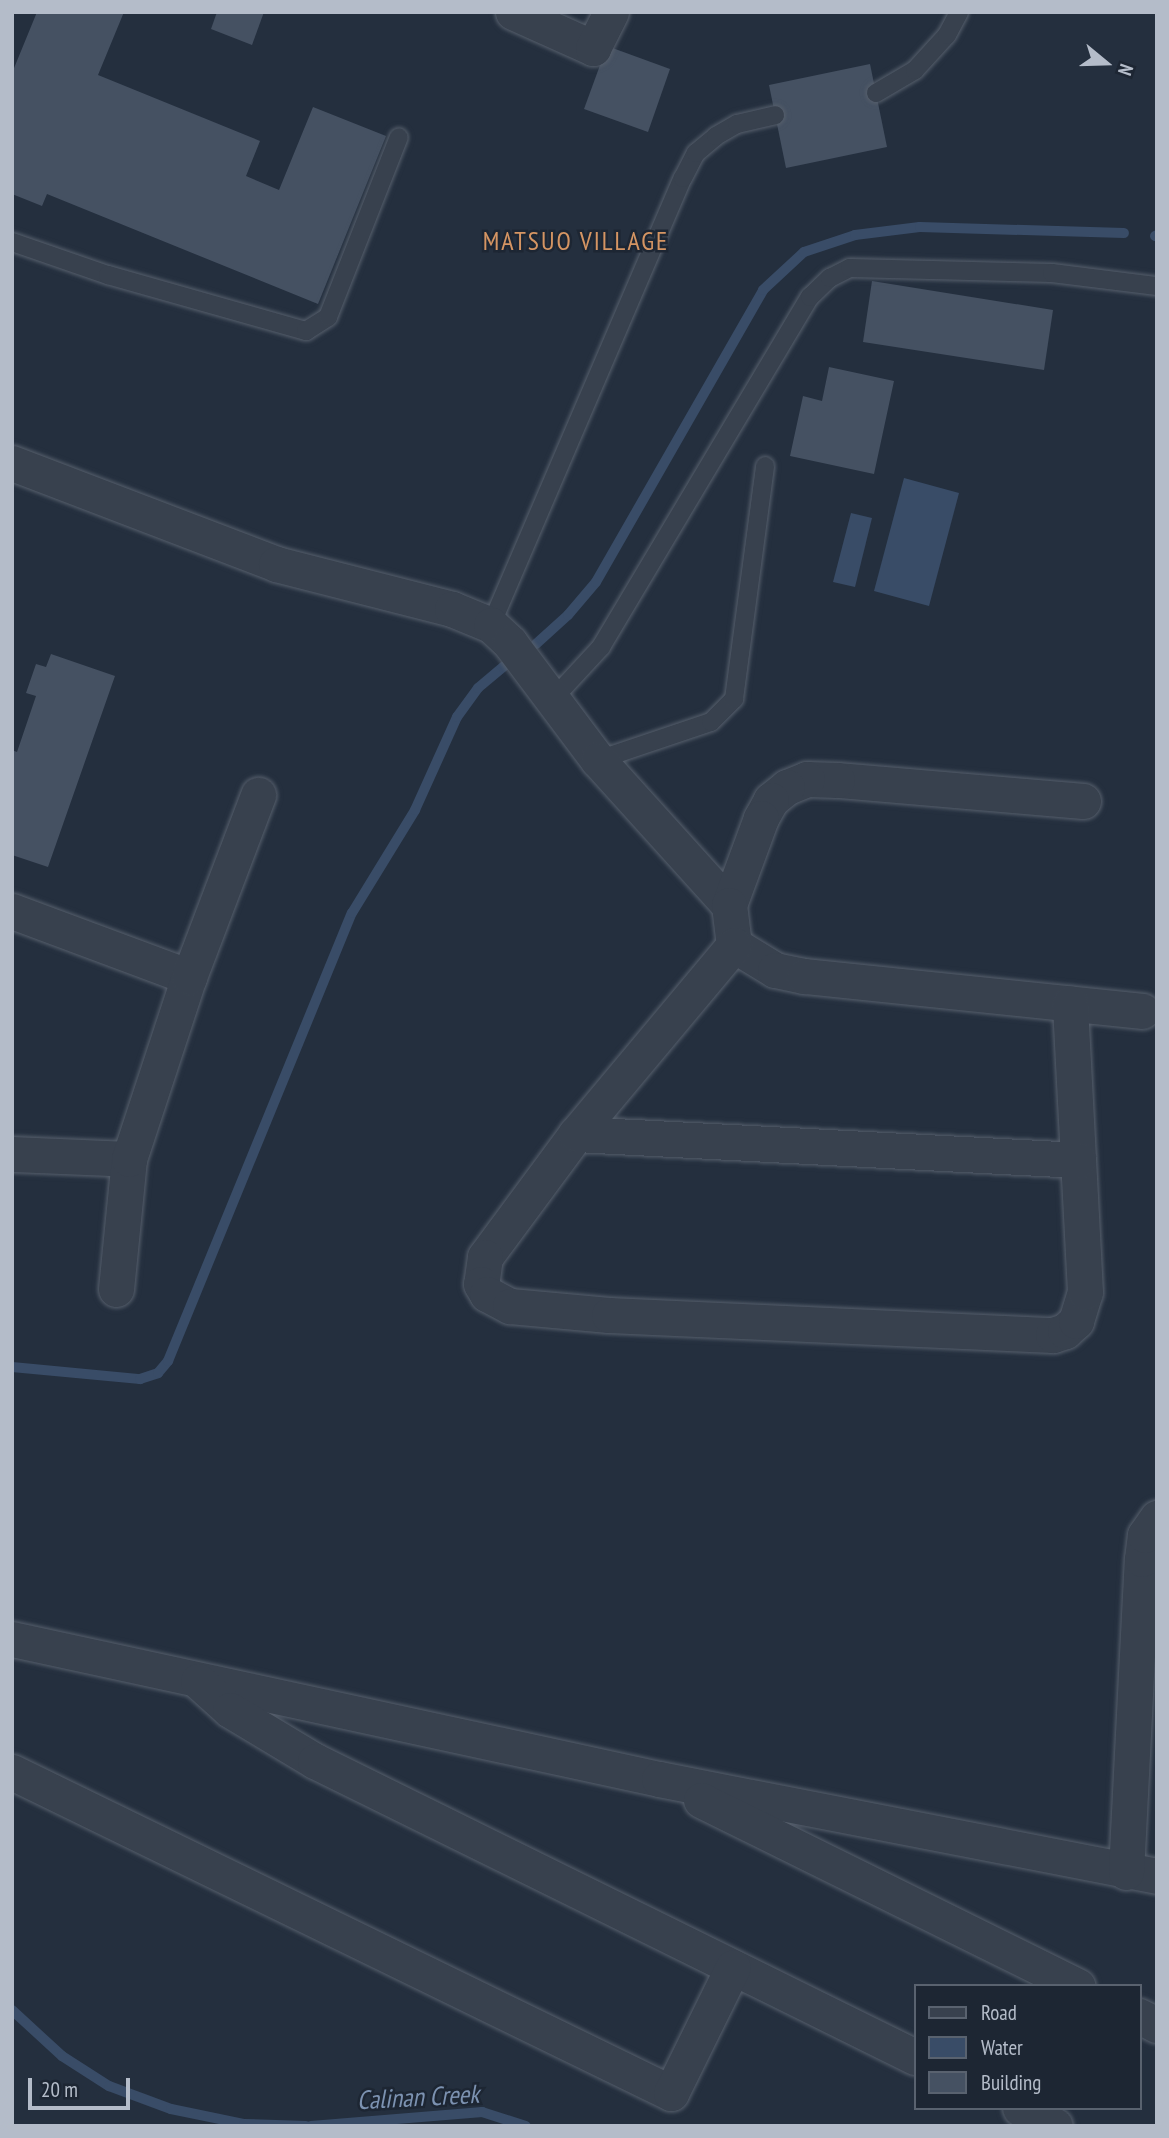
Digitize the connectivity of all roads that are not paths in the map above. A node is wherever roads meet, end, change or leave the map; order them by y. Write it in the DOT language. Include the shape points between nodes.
graph roads {
  1 [pos="513,12"];
  2 [pos="611,12"];
  3 [pos="959,12"];
  4 [pos="876,93"];
  5 [pos="775,115"];
  6 [pos="399,137"];
  7 [pos="12,242"];
  8 [pos="1157,286"];
  9 [pos="12,463"];
  10 [pos="765,466"];
  11 [pos="491,625"];
  12 [pos="551,701"];
  13 [pos="598,760"];
  14 [pos="258,795"];
  15 [pos="1083,801"];
  16 [pos="729,905"];
  17 [pos="12,911"];
  18 [pos="734,945"];
  19 [pos="189,977"];
  20 [pos="1070,1003"];
  21 [pos="1142,1011"];
  22 [pos="576,1134"];
  23 [pos="12,1154"];
  24 [pos="129,1159"];
  25 [pos="1078,1160"];
  26 [pos="116,1289"];
  27 [pos="1157,1518"];
  28 [pos="12,1639"];
  29 [pos="1147,1646"];
  30 [pos="195,1679"];
  31 [pos="12,1772"];
  32 [pos="659,1779"];
  33 [pos="1144,1784"];
  34 [pos="1141,1874"];
  35 [pos="733,1967"];
  36 [pos="1074,1984"];
  37 [pos="1141,2017"];
  38 [pos="1157,2025"];
  39 [pos="914,2057"];
  40 [pos="1024,2110"];
  41 [pos="1055,2126"];
  1 -- 2 [label="street" via="593,48"];
  3 -- 4 [label="lane" via="947,35 915,70"];
  5 -- 11 [label="lane" via="737,124 716,136 696,153 682,177"];
  6 -- 7 [label="lane" via="328,317 306,331 108,275"];
  8 -- 12 [label="lane" via="1052,273 850,268 830,278 810,297 601,647"];
  9 -- 11 [label="street" via="276,564 452,609"];
  10 -- 13 [label="lane" via="734,699 711,722"];
  11 -- 12 [label="street" via="510,643"];
  12 -- 13 [label="street"];
  13 -- 16 [label="street"];
  14 -- 19 [label="street"];
  15 -- 16 [label="street" via="807,779 771,800"];
  16 -- 18 [label="street"];
  17 -- 19 [label="street"];
  18 -- 20 [label="street" via="775,970 804,976"];
  18 -- 22 [label="street"];
  19 -- 24 [label="street"];
  20 -- 21 [label="street"];
  20 -- 25 [label="street"];
  22 -- 25 [label="street"];
  22 -- 25 [label="street" via="485,1257 481,1284 497,1301 523,1308 609,1315 1053,1335 1076,1321 1086,1293"];
  23 -- 24 [label="street"];
  24 -- 26 [label="street"];
  27 -- 29 [label="street" via="1145,1535"];
  28 -- 30 [label="street"];
  29 -- 33 [label="street"];
  30 -- 32 [label="street"];
  30 -- 35 [label="street" via="230,1710 316,1761"];
  31 -- 35 [label="street" via="671,2093"];
  32 -- 34 [label="street"];
  32 -- 36 [label="street"];
  33 -- 34 [label="street"];
  35 -- 39 [label="street"];
  37 -- 38 [label="street"];
  40 -- 41 [label="street"];
}
